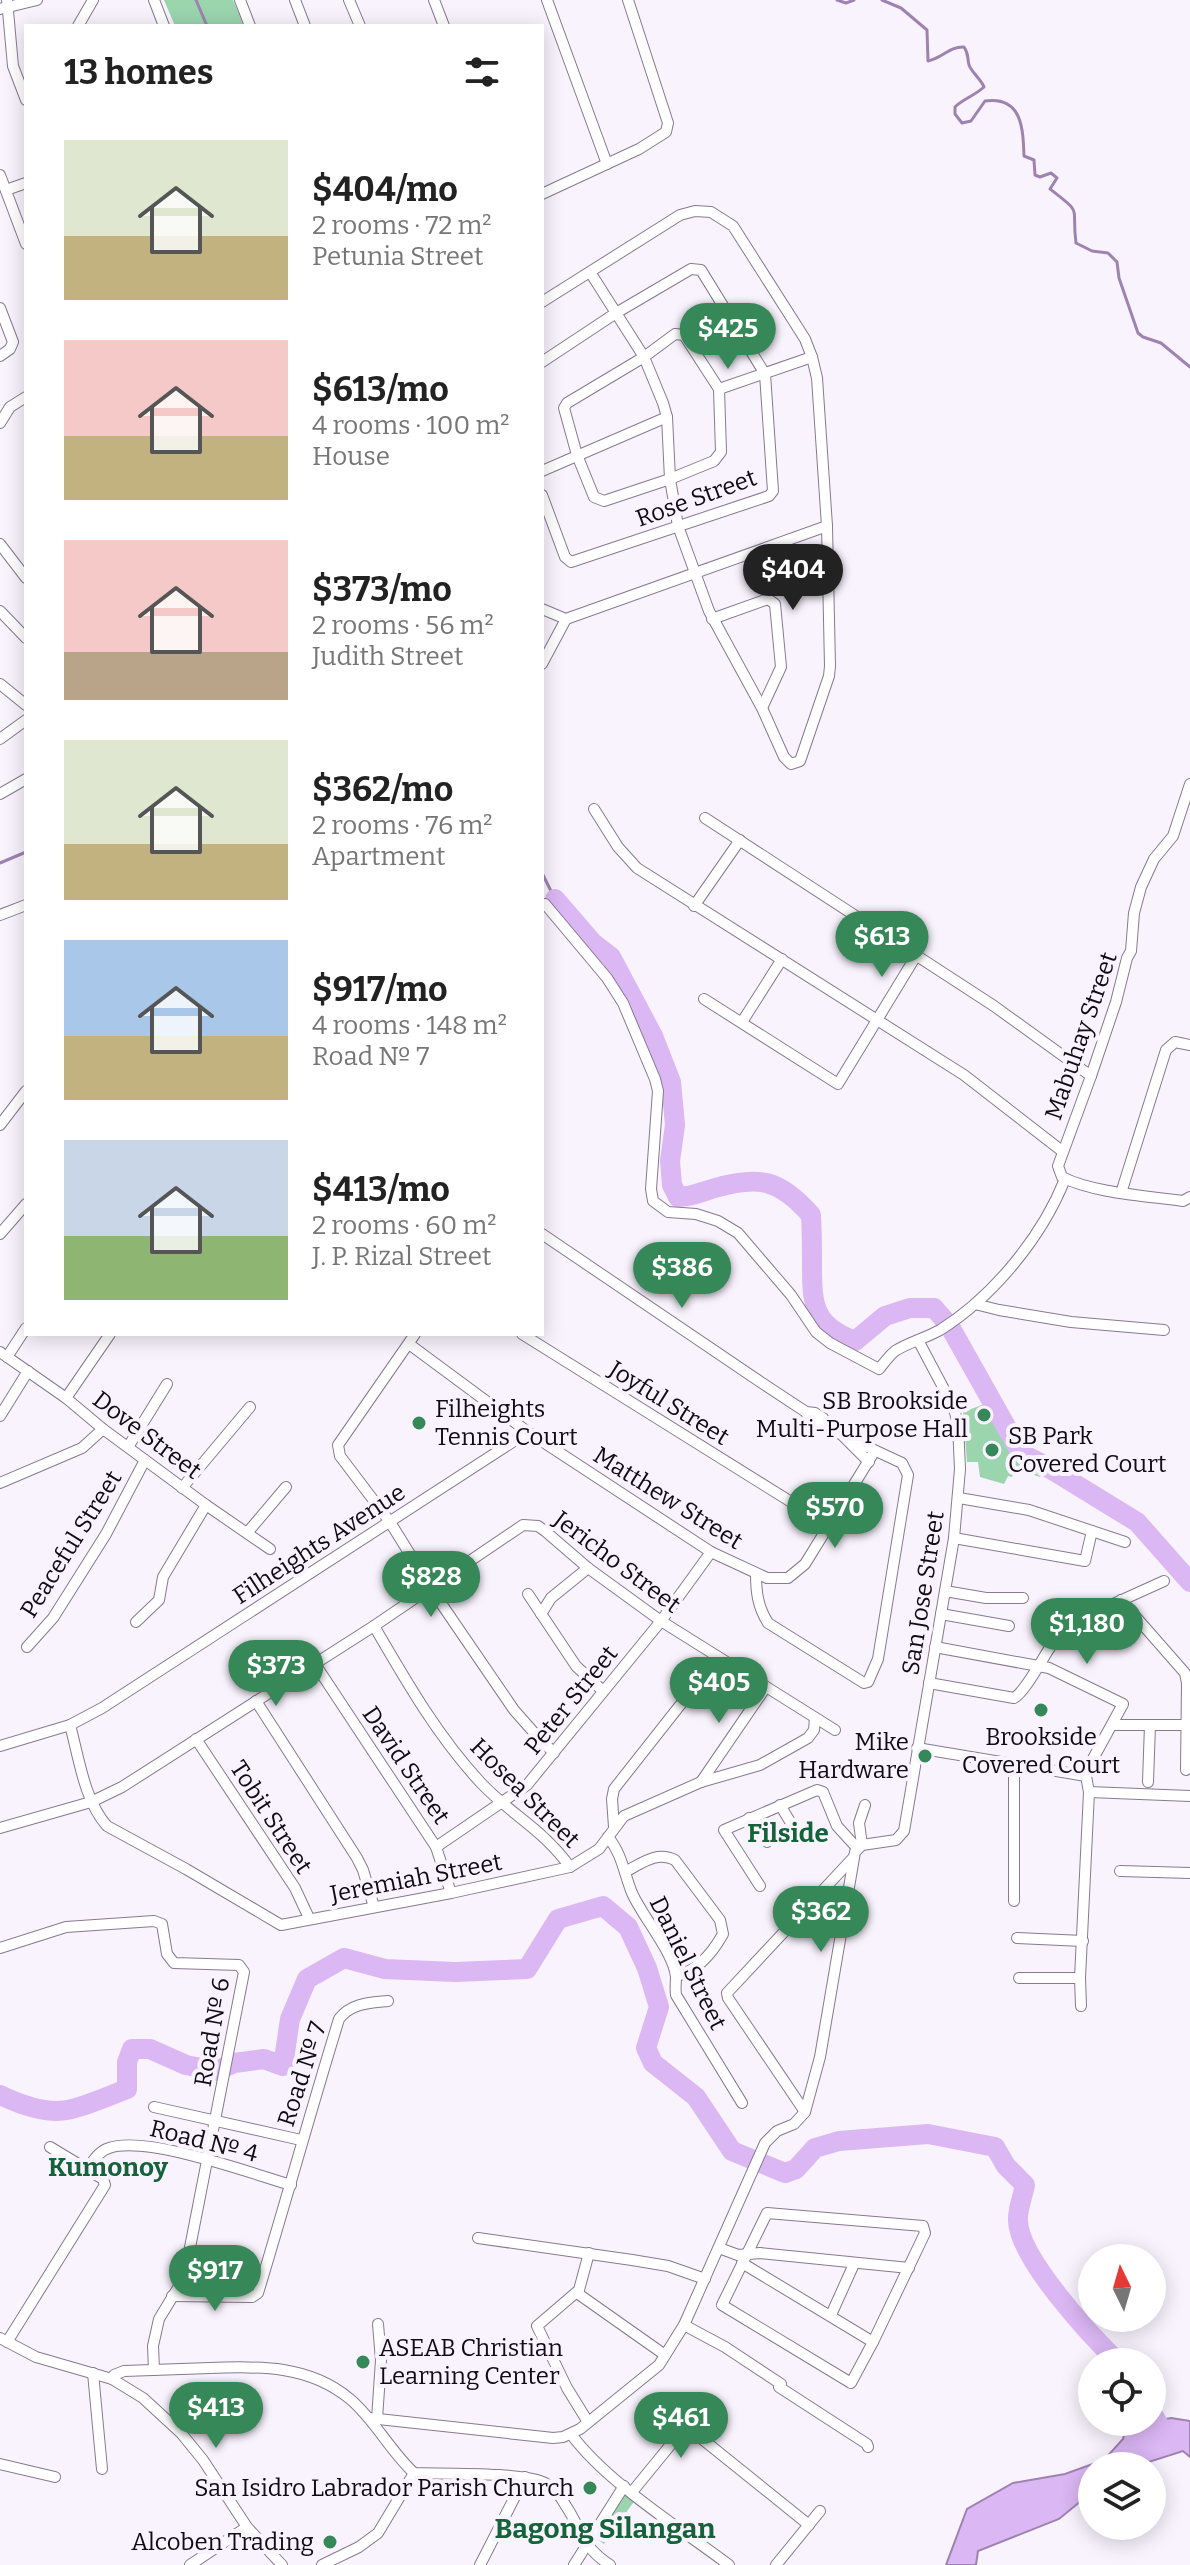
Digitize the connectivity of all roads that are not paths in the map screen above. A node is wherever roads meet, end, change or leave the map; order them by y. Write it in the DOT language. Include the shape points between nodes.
graph roads {
  1 [pos="37,0"];
  2 [pos="93,0"];
  3 [pos="154,0"];
  4 [pos="240,0"];
  5 [pos="295,0"];
  6 [pos="349,0"];
  7 [pos="434,0"];
  8 [pos="547,0"];
  9 [pos="628,0"];
  10 [pos="5,6"];
  11 [pos="79,24"];
  12 [pos="161,24"];
  13 [pos="249,24"];
  14 [pos="304,24"];
  15 [pos="359,24"];
  16 [pos="443,24"];
  17 [pos="22,80"];
  18 [pos="607,164"];
  19 [pos="0,175"];
  20 [pos="24,184"];
  21 [pos="6,190"];
  22 [pos="544,193"];
  23 [pos="24,239"];
  24 [pos="590,272"];
  25 [pos="544,301"];
  26 [pos="0,308"];
  27 [pos="616,313"];
  28 [pos="0,356"];
  29 [pos="644,357"];
  30 [pos="812,357"];
  31 [pos="544,361"];
  32 [pos="765,374"];
  33 [pos="719,389"];
  34 [pos="24,398"];
  35 [pos="667,417"];
  36 [pos="0,423"];
  37 [pos="577,455"];
  38 [pos="544,470"];
  39 [pos="670,479"];
  40 [pos="544,500"];
  41 [pos="678,526"];
  42 [pos="827,526"];
  43 [pos="0,544"];
  44 [pos="694,573"];
  45 [pos="24,575"];
  46 [pos="544,610"];
  47 [pos="0,611"];
  48 [pos="566,619"];
  49 [pos="712,619"];
  50 [pos="24,636"];
  51 [pos="544,660"];
  52 [pos="0,684"];
  53 [pos="24,703"];
  54 [pos="762,708"];
  55 [pos="24,721"];
  56 [pos="0,739"];
  57 [pos="24,780"];
  58 [pos="1190,784"];
  59 [pos="0,794"];
  60 [pos="594,809"];
  61 [pos="705,818"];
  62 [pos="740,840"];
  63 [pos="545,904"];
  64 [pos="24,906"];
  65 [pos="694,906"];
  66 [pos="0,915"];
  67 [pos="916,956"];
  68 [pos="782,959"];
  69 [pos="704,999"];
  70 [pos="878,1020"];
  71 [pos="742,1022"];
  72 [pos="1190,1045"];
  73 [pos="1091,1076"];
  74 [pos="24,1094"];
  75 [pos="0,1125"];
  76 [pos="1062,1151"];
  77 [pos="1065,1179"];
  78 [pos="1121,1193"];
  79 [pos="1190,1197"];
  80 [pos="24,1206"];
  81 [pos="0,1234"];
  82 [pos="544,1235"];
  83 [pos="975,1304"];
  84 [pos="24,1330"];
  85 [pos="1164,1330"];
  86 [pos="109,1336"];
  87 [pos="525,1336"];
  88 [pos="412,1339"];
  89 [pos="919,1342"];
  90 [pos="3,1354"];
  91 [pos="28,1371"];
  92 [pos="167,1384"];
  93 [pos="66,1398"];
  94 [pos="250,1407"];
  95 [pos="0,1416"];
  96 [pos="103,1429"];
  97 [pos="528,1432"];
  98 [pos="128,1447"];
  99 [pos="872,1457"];
  100 [pos="145,1460"];
  101 [pos="0,1483"];
  102 [pos="286,1487"];
  103 [pos="182,1488"];
  104 [pos="959,1498"];
  105 [pos="206,1505"];
  106 [pos="796,1505"];
  107 [pos="390,1522"];
  108 [pos="1092,1531"];
  109 [pos="247,1533"];
  110 [pos="954,1538"];
  111 [pos="1125,1542"];
  112 [pos="270,1549"];
  113 [pos="711,1552"];
  114 [pos="588,1568"];
  115 [pos="756,1574"];
  116 [pos="1164,1581"];
  117 [pos="430,1588"];
  118 [pos="945,1591"];
  119 [pos="528,1594"];
  120 [pos="1023,1598"];
  121 [pos="541,1614"];
  122 [pos="941,1614"];
  123 [pos="661,1621"];
  124 [pos="136,1622"];
  125 [pos="374,1626"];
  126 [pos="1009,1626"];
  127 [pos="1051,1646"];
  128 [pos="27,1647"];
  129 [pos="935,1647"];
  130 [pos="718,1657"];
  131 [pos="315,1664"];
  132 [pos="1037,1665"];
  133 [pos="929,1683"];
  134 [pos="766,1687"];
  135 [pos="603,1691"];
  136 [pos="256,1701"];
  137 [pos="815,1718"];
  138 [pos="70,1725"];
  139 [pos="1112,1725"];
  140 [pos="1150,1725"];
  141 [pos="1188,1725"];
  142 [pos="835,1730"];
  143 [pos="196,1739"];
  144 [pos="0,1746"];
  145 [pos="917,1748"];
  146 [pos="554,1753"];
  147 [pos="1014,1763"];
  148 [pos="1186,1770"];
  149 [pos="1086,1776"];
  150 [pos="701,1782"];
  151 [pos="1148,1782"];
  152 [pos="1089,1792"];
  153 [pos="1190,1796"];
  154 [pos="91,1802"];
  155 [pos="503,1802"];
  156 [pos="780,1805"];
  157 [pos="865,1805"];
  158 [pos="749,1818"];
  159 [pos="614,1827"];
  160 [pos="0,1828"];
  161 [pos="797,1833"];
  162 [pos="608,1837"];
  163 [pos="767,1842"];
  164 [pos="436,1847"];
  165 [pos="858,1850"];
  166 [pos="570,1867"];
  167 [pos="1120,1871"];
  168 [pos="625,1872"];
  169 [pos="1190,1873"];
  170 [pos="760,1886"];
  171 [pos="451,1893"];
  172 [pos="1014,1901"];
  173 [pos="374,1907"];
  174 [pos="309,1918"];
  175 [pos="1017,1938"];
  176 [pos="1083,1941"];
  177 [pos="0,1948"];
  178 [pos="676,1976"];
  179 [pos="1019,1978"];
  180 [pos="1080,1978"];
  181 [pos="388,2001"];
  182 [pos="1081,2006"];
  183 [pos="742,2103"];
  184 [pos="154,2107"];
  185 [pos="805,2112"];
  186 [pos="216,2119"];
  187 [pos="301,2140"];
  188 [pos="50,2147"];
  189 [pos="208,2160"];
  190 [pos="87,2169"];
  191 [pos="291,2185"];
  192 [pos="478,2238"];
  193 [pos="719,2248"];
  194 [pos="589,2253"];
  195 [pos="744,2259"];
  196 [pos="854,2264"];
  197 [pos="909,2268"];
  198 [pos="705,2279"];
  199 [pos="577,2293"];
  200 [pos="172,2296"];
  201 [pos="831,2315"];
  202 [pos="378,2324"];
  203 [pos="684,2325"];
  204 [pos="3,2340"];
  205 [pos="873,2342"];
  206 [pos="665,2355"];
  207 [pos="154,2370"];
  208 [pos="93,2373"];
  209 [pos="112,2379"];
  210 [pos="695,2415"];
  211 [pos="373,2418"];
  212 [pos="588,2422"];
  213 [pos="686,2426"];
  214 [pos="571,2434"];
  215 [pos="868,2447"];
  216 [pos="0,2464"];
  217 [pos="102,2469"];
  218 [pos="414,2473"];
  219 [pos="55,2477"];
  220 [pos="525,2477"];
  221 [pos="628,2489"];
  222 [pos="820,2511"];
  223 [pos="809,2525"];
  224 [pos="247,2527"];
  225 [pos="586,2543"];
  226 [pos="190,2565"];
  227 [pos="282,2565"];
  228 [pos="322,2565"];
  229 [pos="480,2565"];
  230 [pos="574,2565"];
  231 [pos="610,2565"];
  232 [pos="729,2565"];
  233 [pos="776,2565"];
  1 -- 10 [label="street"];
  2 -- 11 [label="street"];
  3 -- 12 [label="street"];
  4 -- 13 [label="street"];
  5 -- 14 [label="street"];
  6 -- 15 [label="street"];
  7 -- 16 [label="street"];
  8 -- 18 [label="street"];
  9 -- 18 [label="street" via="668,128"];
  10 -- 17 [label="street" via="13,66"];
  18 -- 22 [label="street"];
  19 -- 21 [label="street"];
  20 -- 21 [label="street"];
  21 -- 23 [label="street"];
  24 -- 25 [label="street"];
  24 -- 27 [label="street"];
  24 -- 30 [label="street" via="680,215 711,212 733,226"];
  26 -- 28 [label="street" via="13,342"];
  27 -- 29 [label="street"];
  27 -- 31 [label="street, Rose Street"];
  27 -- 32 [label="street, Rose Street" via="691,269 701,270"];
  29 -- 33 [label="street" via="675,334 684,335"];
  29 -- 35 [label="street"];
  29 -- 37 [label="street" via="567,403 563,412"];
  30 -- 32 [label="street"];
  30 -- 42 [label="street"];
  32 -- 33 [label="street"];
  32 -- 41 [label="street, Rose Street" via="772,494"];
  33 -- 39 [label="street" via="719,457"];
  34 -- 36 [label="street"];
  35 -- 37 [label="street"];
  35 -- 39 [label="street"];
  37 -- 38 [label="street"];
  37 -- 39 [label="street" via="598,501"];
  39 -- 41 [label="street"];
  40 -- 41 [label="street, Rose Street" via="571,562"];
  41 -- 44 [label="street"];
  42 -- 44 [label="street"];
  42 -- 54 [label="street" via="829,676 800,761 791,764 784,757"];
  43 -- 45 [label="street"];
  44 -- 48 [label="street"];
  44 -- 49 [label="street"];
  46 -- 48 [label="street"];
  47 -- 50 [label="street"];
  48 -- 51 [label="street"];
  49 -- 54 [label="street"];
  49 -- 54 [label="street" via="768,599 775,604 781,667"];
  52 -- 53 [label="street"];
  55 -- 56 [label="street"];
  57 -- 59 [label="street"];
  58 -- 73 [label="street, Mabuhay Street" via="1173,836 1141,887 1133,946"];
  60 -- 65 [label="street" via="637,868"];
  61 -- 62 [label="street"];
  62 -- 65 [label="street"];
  62 -- 67 [label="street"];
  63 -- 89 [label="street" via="623,1003 655,1079 653,1201 668,1212 696,1214 738,1233 816,1332 859,1359 879,1369 897,1350"];
  64 -- 66 [label="street"];
  65 -- 68 [label="street"];
  67 -- 70 [label="street"];
  67 -- 73 [label="street"];
  68 -- 70 [label="street"];
  68 -- 71 [label="street"];
  69 -- 71 [label="street"];
  70 -- 71 [label="street" via="835,1084"];
  70 -- 76 [label="street" via="964,1075"];
  72 -- 78 [label="street" via="1175,1042 1166,1050"];
  73 -- 76 [label="street, Mabuhay Street"];
  74 -- 75 [label="street"];
  76 -- 77 [label="street, Mabuhay Street" via="1059,1169"];
  77 -- 78 [label="street"];
  77 -- 83 [label="street" via="1038,1233"];
  78 -- 79 [label="street" via="1183,1201"];
  80 -- 81 [label="street"];
  82 -- 99 [label="street" via="806,1412 818,1426 859,1443"];
  83 -- 85 [label="street" via="1071,1322"];
  83 -- 89 [label="street"];
  84 -- 90 [label="street"];
  86 -- 93 [label="street"];
  87 -- 106 [label="street, Joyful Street"];
  88 -- 97 [label="street, Matthew Street"];
  88 -- 107 [label="street" via="338,1445 340,1456"];
  89 -- 104 [label="street, San Jose Street" via="956,1416"];
  90 -- 91 [label="street, Dove Street"];
  91 -- 93 [label="street, Dove Street"];
  91 -- 95 [label="street"];
  92 -- 98 [label="street"];
  93 -- 96 [label="street, Dove Street"];
  94 -- 103 [label="street"];
  96 -- 98 [label="street, Dove Street"];
  96 -- 101 [label="street" via="82,1448"];
  97 -- 107 [label="street, Filheights Avenue"];
  97 -- 113 [label="street, Matthew Street"];
  98 -- 100 [label="street, Dove Street"];
  99 -- 115 [label="street, Matthew Street" via="805,1564 788,1578"];
  99 -- 115 [label="street" via="902,1463 908,1475 878,1659 868,1682 768,1623 756,1592"];
  100 -- 103 [label="street, Dove Street"];
  100 -- 128 [label="street, Peaceful Street" via="53,1618"];
  102 -- 109 [label="street"];
  103 -- 105 [label="street, Dove Street"];
  104 -- 108 [label="street" via="1029,1510"];
  104 -- 110 [label="street, San Jose Street"];
  105 -- 109 [label="street, Dove Street"];
  105 -- 124 [label="street" via="163,1577 159,1600"];
  107 -- 117 [label="street"];
  107 -- 138 [label="street, Filheights Avenue"];
  108 -- 110 [label="street" via="1085,1561"];
  108 -- 111 [label="street"];
  109 -- 112 [label="street, Dove Street"];
  110 -- 118 [label="street, San Jose Street"];
  113 -- 115 [label="street, Matthew Street"];
  113 -- 123 [label="street, Peter Street"];
  114 -- 117 [label="street, Jericho Street" via="538,1526 523,1525"];
  114 -- 121 [label="street" via="551,1598"];
  114 -- 123 [label="street, Jericho Street"];
  116 -- 141 [label="street" via="1116,1603 1185,1673"];
  117 -- 125 [label="street, Jericho Street"];
  117 -- 146 [label="street" via="514,1710"];
  118 -- 120 [label="street"];
  118 -- 122 [label="street, San Jose Street"];
  119 -- 121 [label="street"];
  121 -- 135 [label="street" via="576,1666"];
  122 -- 126 [label="street"];
  122 -- 129 [label="street, San Jose Street"];
  123 -- 130 [label="street, Jericho Street"];
  123 -- 135 [label="street, Peter Street"];
  125 -- 131 [label="street, Jericho Street"];
  125 -- 155 [label="street, Hosea Street" via="462,1762"];
  127 -- 132 [label="street"];
  129 -- 132 [label="street"];
  129 -- 133 [label="street, San Jose Street"];
  130 -- 134 [label="street, Jericho Street"];
  130 -- 159 [label="street" via="614,1789"];
  131 -- 136 [label="street, Jericho Street"];
  131 -- 164 [label="street, David Street"];
  132 -- 133 [label="street" via="1014,1698"];
  132 -- 139 [label="street" via="1123,1704"];
  133 -- 145 [label="street, San Jose Street"];
  134 -- 137 [label="street, Jericho Street"];
  134 -- 150 [label="street"];
  135 -- 146 [label="street, Peter Street"];
  136 -- 143 [label="street, Jericho Street"];
  136 -- 173 [label="street" via="357,1858"];
  137 -- 142 [label="street, Jericho Street"];
  137 -- 150 [label="street, Jeremiah Street" via="814,1730 793,1748 760,1765"];
  138 -- 144 [label="street, Filheights Avenue"];
  138 -- 154 [label="street, Jeremiah Street"];
  139 -- 140 [label="street"];
  139 -- 149 [label="street"];
  140 -- 141 [label="street"];
  140 -- 151 [label="street"];
  141 -- 148 [label="street"];
  143 -- 154 [label="street, Jericho Street"];
  143 -- 174 [label="street, Tobit Street" via="295,1888"];
  145 -- 147 [label="street"];
  145 -- 165 [label="street, San Jose Street" via="904,1831 896,1840"];
  146 -- 155 [label="street, Peter Street" via="527,1785"];
  147 -- 149 [label="street"];
  147 -- 172 [label="street"];
  149 -- 152 [label="street"];
  150 -- 159 [label="street, Jeremiah Street" via="637,1809"];
  152 -- 153 [label="street"];
  152 -- 176 [label="street"];
  154 -- 160 [label="street, Jericho Street"];
  154 -- 174 [label="street, Jeremiah Street" via="118,1834 271,1921 281,1925"];
  155 -- 164 [label="street, Peter Street"];
  155 -- 166 [label="street, Hosea Street" via="549,1841"];
  156 -- 158 [label="street"];
  156 -- 161 [label="street"];
  156 -- 165 [label="street" via="821,1790 837,1826"];
  157 -- 165 [label="street"];
  158 -- 163 [label="street"];
  158 -- 170 [label="street" via="724,1830"];
  159 -- 162 [label="street, Jeremiah Street"];
  162 -- 166 [label="street, Jeremiah Street"];
  162 -- 168 [label="street, Daniel Street" via="618,1848"];
  164 -- 171 [label="street, David Street"];
  165 -- 185 [label="street"];
  165 -- 185 [label="street" via="727,1993"];
  166 -- 171 [label="street, Jeremiah Street"];
  167 -- 169 [label="street"];
  168 -- 178 [label="street, Daniel Street"];
  168 -- 178 [label="street" via="666,1855 720,1920 723,1934 717,1945"];
  171 -- 173 [label="street, Jeremiah Street"];
  173 -- 174 [label="street, Jeremiah Street"];
  175 -- 176 [label="street"];
  176 -- 180 [label="street"];
  177 -- 186 [label="street, Road № 6" via="66,1927 159,1922 174,1963 243,1968"];
  178 -- 183 [label="street, Daniel Street" via="676,1995"];
  179 -- 180 [label="street"];
  180 -- 182 [label="street"];
  181 -- 187 [label="street, Road № 7" via="356,2005 339,2019"];
  184 -- 186 [label="street"];
  185 -- 193 [label="street" via="770,2136"];
  186 -- 187 [label="street"];
  186 -- 189 [label="street, Road № 6"];
  187 -- 191 [label="street, Road № 7"];
  188 -- 190 [label="street"];
  189 -- 190 [label="street, Road № 4" via="120,2145 98,2154"];
  189 -- 191 [label="street, Road № 4"];
  189 -- 200 [label="street, Road № 6" via="184,2278"];
  190 -- 204 [label="street" via="105,2185"];
  191 -- 200 [label="street, Road № 7" via="256,2296"];
  192 -- 194 [label="street"];
  193 -- 195 [label="street"];
  193 -- 198 [label="street"];
  194 -- 198 [label="street" via="668,2266"];
  194 -- 199 [label="street"];
  195 -- 196 [label="street" via="760,2253"];
  195 -- 197 [label="street" via="770,2212 923,2226 925,2233"];
  195 -- 201 [label="street"];
  195 -- 205 [label="street" via="723,2302 725,2308 848,2383"];
  196 -- 197 [label="street"];
  196 -- 201 [label="street"];
  197 -- 205 [label="street"];
  198 -- 203 [label="street"];
  199 -- 206 [label="street"];
  199 -- 212 [label="street" via="537,2329"];
  200 -- 207 [label="street, Road № 6" via="155,2332"];
  201 -- 205 [label="street"];
  202 -- 211 [label="street" via="381,2378"];
  203 -- 206 [label="street"];
  203 -- 215 [label="street" via="781,2384"];
  204 -- 208 [label="street" via="36,2357"];
  206 -- 212 [label="street"];
  207 -- 209 [label="street" via="124,2371"];
  207 -- 211 [label="street" via="284,2369 329,2384"];
  208 -- 209 [label="street"];
  208 -- 217 [label="street"];
  209 -- 224 [label="street" via="143,2398 181,2433"];
  210 -- 213 [label="street"];
  211 -- 214 [label="street" via="553,2438"];
  211 -- 218 [label="street"];
  212 -- 214 [label="street"];
  213 -- 221 [label="street"];
  213 -- 223 [label="street"];
  214 -- 221 [label="street"];
  216 -- 219 [label="street"];
  218 -- 220 [label="street"];
  218 -- 228 [label="street" via="378,2533"];
  220 -- 225 [label="street" via="557,2493"];
  220 -- 229 [label="street"];
  221 -- 225 [label="street"];
  221 -- 232 [label="street"];
  222 -- 223 [label="street"];
  223 -- 233 [label="street"];
  224 -- 226 [label="street"];
  224 -- 227 [label="street"];
  225 -- 230 [label="street"];
  225 -- 231 [label="street"];
}
